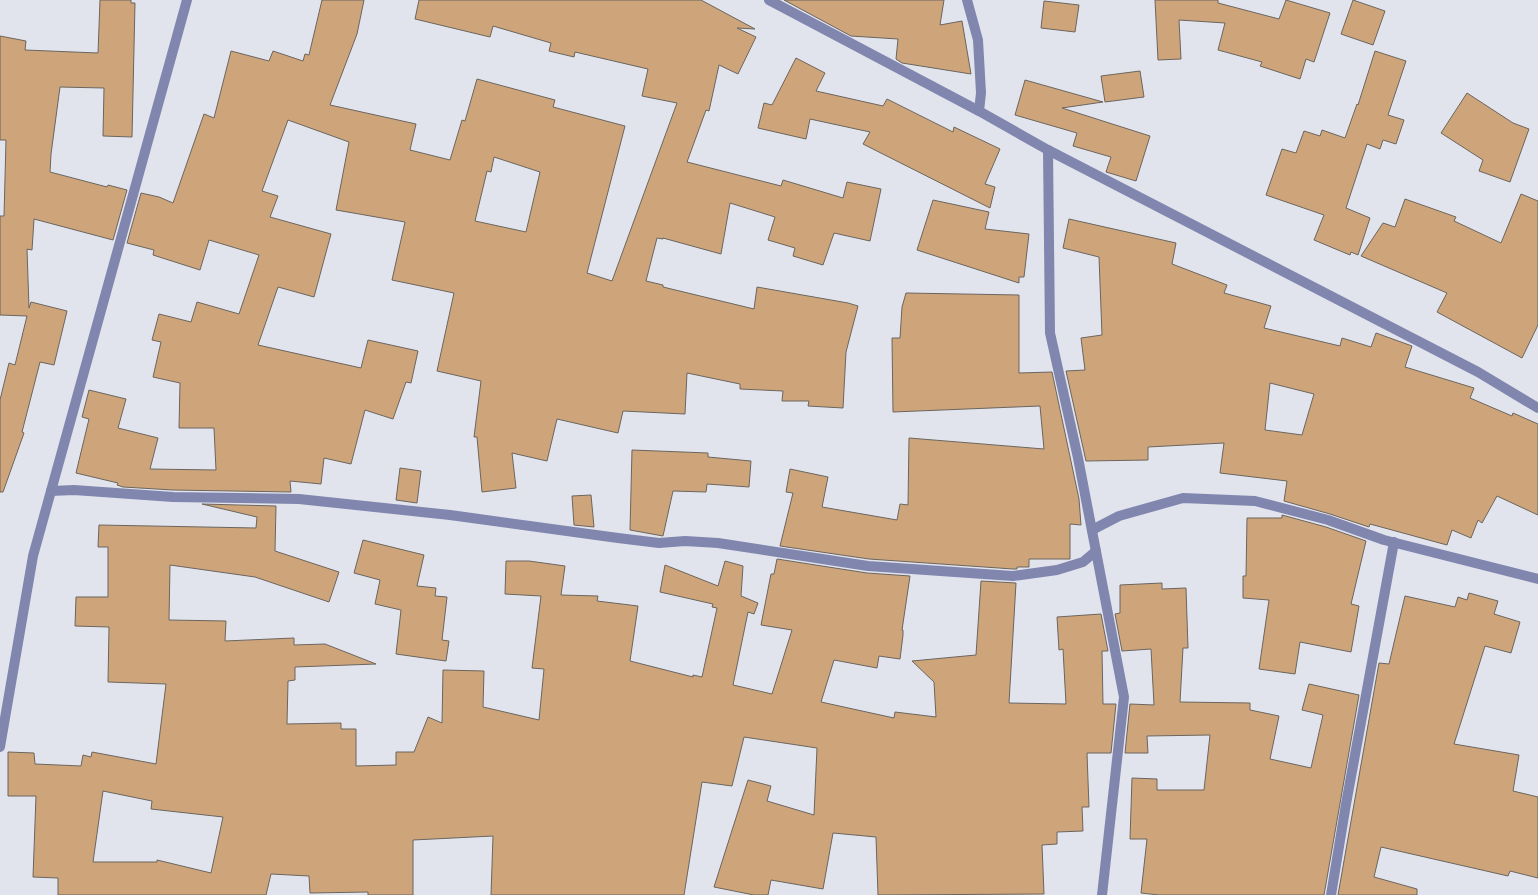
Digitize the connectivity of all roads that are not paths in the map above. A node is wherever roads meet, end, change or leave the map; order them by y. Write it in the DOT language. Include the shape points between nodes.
graph roads {
  1 [pos="187,0"];
  2 [pos="769,0"];
  3 [pos="967,0"];
  4 [pos="980,112"];
  5 [pos="1048,150"];
  6 [pos="1538,408"];
  7 [pos="51,491"];
  8 [pos="1092,530"];
  9 [pos="1394,542"];
  10 [pos="1096,551"];
  11 [pos="1538,579"];
  12 [pos="0,748"];
  13 [pos="1102,895"];
  14 [pos="1331,895"];
  1 -- 7 [label="street"];
  2 -- 4 [label="street"];
  3 -- 4 [label="street" via="978,40 982,93"];
  4 -- 5 [label="street"];
  5 -- 6 [label="street" via="1410,336"];
  5 -- 8 [label="street" via="1050,333"];
  7 -- 10 [label="street" via="299,499 651,542 718,543 868,566 1013,576 1057,570 1083,562"];
  7 -- 12 [label="street" via="33,556"];
  8 -- 9 [label="street" via="1119,516 1184,498 1256,500"];
  8 -- 10 [label="street"];
  9 -- 11 [label="street"];
  9 -- 14 [label="street"];
  10 -- 13 [label="street" via="1124,697"];
}
